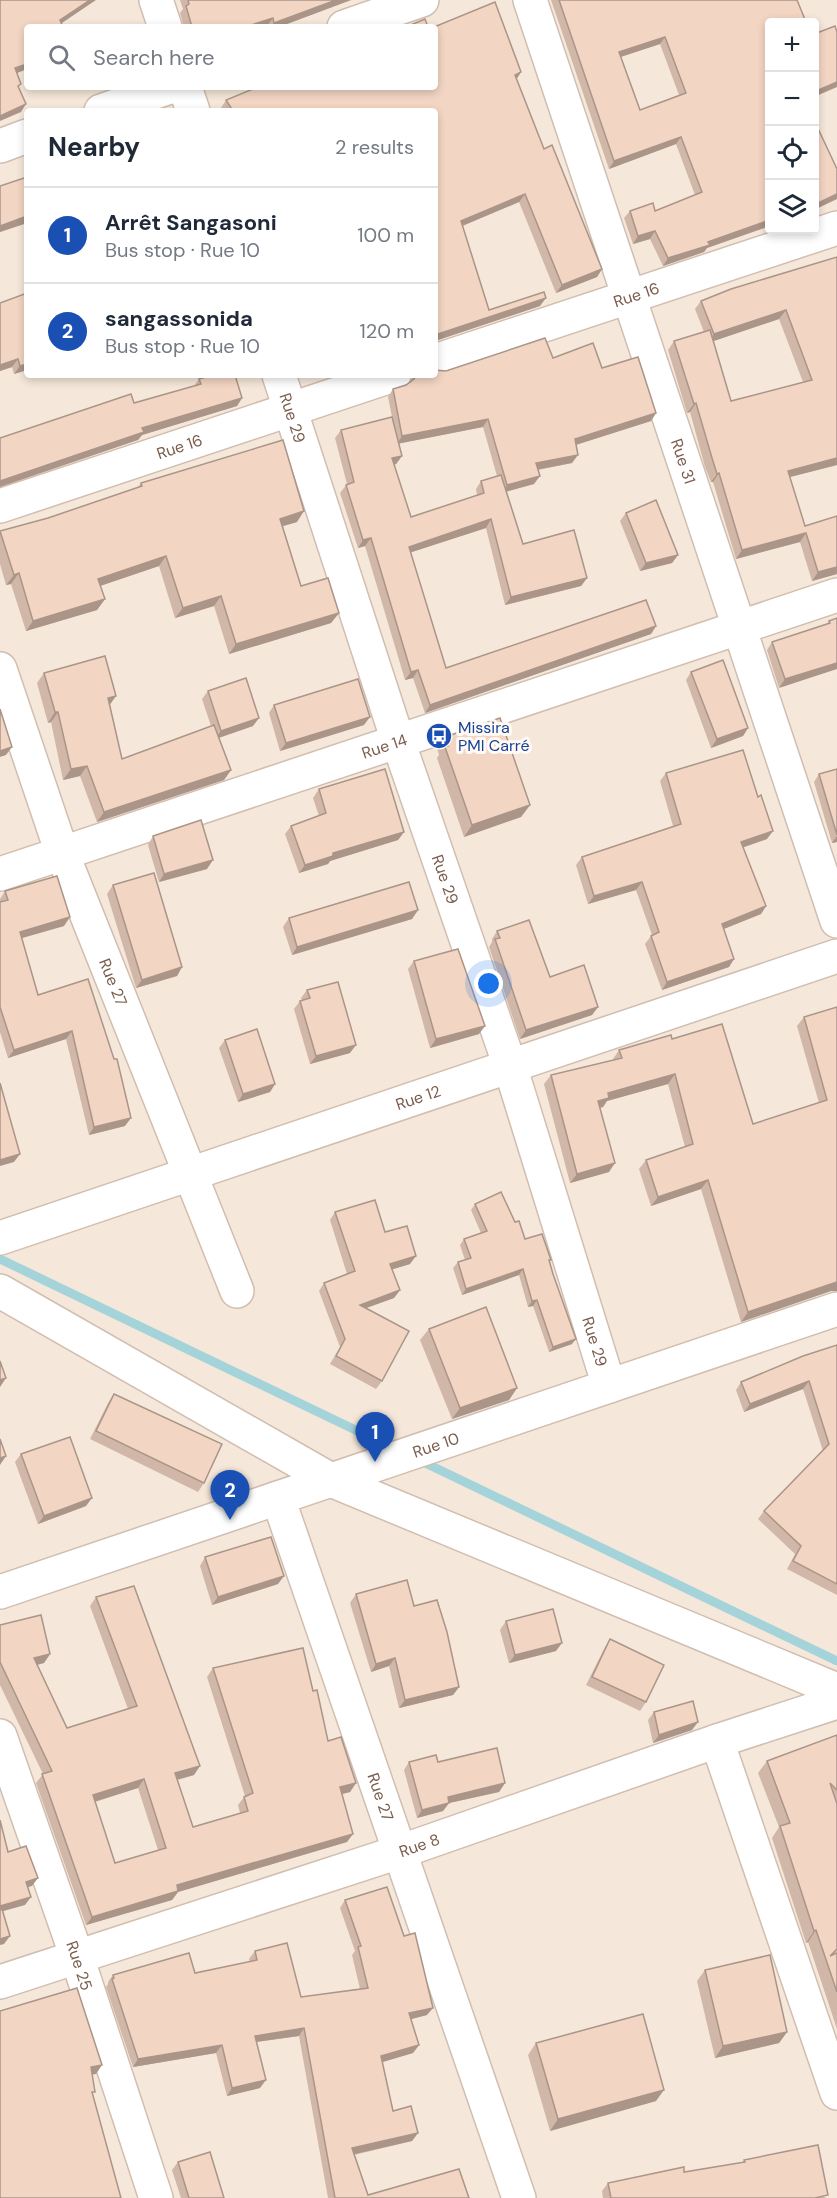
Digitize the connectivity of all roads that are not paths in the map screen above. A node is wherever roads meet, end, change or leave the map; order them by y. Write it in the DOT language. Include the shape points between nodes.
graph roads {
  1 [pos="156,0"];
  2 [pos="422,0"];
  3 [pos="530,0"];
  4 [pos="164,24"];
  5 [pos="353,24"];
  6 [pos="161,90"];
  7 [pos="186,90"];
  8 [pos="110,108"];
  9 [pos="192,108"];
  10 [pos="24,137"];
  11 [pos="0,146"];
  12 [pos="837,228"];
  13 [pos="629,297"];
  14 [pos="438,360"];
  15 [pos="280,378"];
  16 [pos="385,378"];
  17 [pos="290,410"];
  18 [pos="0,506"];
  19 [pos="837,595"];
  20 [pos="739,627"];
  21 [pos="0,669"];
  22 [pos="398,741"];
  23 [pos="62,853"];
  24 [pos="0,874"];
  25 [pos="837,921"];
  26 [pos="837,956"];
  27 [pos="510,1066"];
  28 [pos="190,1174"];
  29 [pos="0,1238"];
  30 [pos="0,1291"];
  31 [pos="237,1291"];
  32 [pos="837,1309"];
  33 [pos="609,1386"];
  34 [pos="331,1480"];
  35 [pos="278,1498"];
  36 [pos="0,1592"];
  37 [pos="837,1690"];
  38 [pos="837,1702"];
  39 [pos="0,1736"];
  40 [pos="717,1741"];
  41 [pos="399,1852"];
  42 [pos="77,1957"];
  43 [pos="0,1982"];
  44 [pos="837,2093"];
  45 [pos="156,2198"];
  46 [pos="519,2198"];
  1 -- 4 [label="street"];
  2 -- 5 [label="street"];
  3 -- 13 [label="street, Rue 31"];
  6 -- 8 [label="street"];
  7 -- 9 [label="street"];
  10 -- 11 [label="street"];
  12 -- 13 [label="street, Rue 16"];
  13 -- 14 [label="street, Rue 16"];
  13 -- 20 [label="street, Rue 31"];
  15 -- 17 [label="street, Rue 29"];
  16 -- 17 [label="street, Rue 16"];
  17 -- 18 [label="street, Rue 16"];
  17 -- 22 [label="street, Rue 29"];
  19 -- 20 [label="street, Rue 14"];
  20 -- 22 [label="street, Rue 14"];
  20 -- 25 [label="street, Rue 31"];
  21 -- 23 [label="street, Rue 27"];
  22 -- 23 [label="street, Rue 14"];
  22 -- 27 [label="street, Rue 29"];
  23 -- 24 [label="street, Rue 14"];
  23 -- 28 [label="street, Rue 27"];
  26 -- 27 [label="street, Rue 12"];
  27 -- 28 [label="street, Rue 12"];
  27 -- 33 [label="street, Rue 29"];
  28 -- 29 [label="street, Rue 12"];
  28 -- 31 [label="street, Rue 27"];
  30 -- 34 [label="street"];
  32 -- 33 [label="street, Rue 10"];
  33 -- 34 [label="street, Rue 10"];
  34 -- 35 [label="street, Rue 10"];
  34 -- 37 [label="street"];
  35 -- 36 [label="street, Rue 10"];
  35 -- 41 [label="street, Rue 27"];
  38 -- 40 [label="street, Rue 8"];
  39 -- 42 [label="street, Rue 25"];
  40 -- 41 [label="street, Rue 8"];
  40 -- 44 [label="street"];
  41 -- 42 [label="street, Rue 8"];
  41 -- 46 [label="street, Rue 27"];
  42 -- 43 [label="street, Rue 8"];
  42 -- 45 [label="street, Rue 25"];
}
